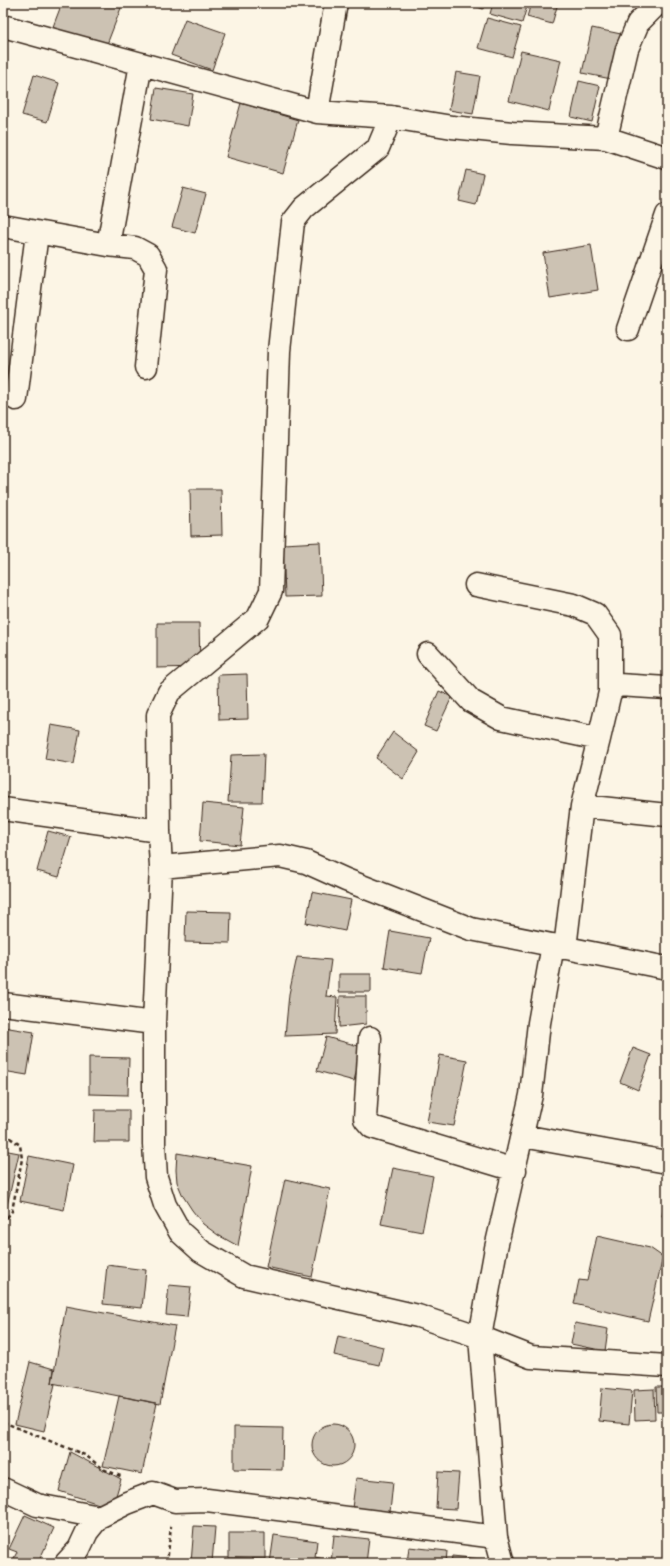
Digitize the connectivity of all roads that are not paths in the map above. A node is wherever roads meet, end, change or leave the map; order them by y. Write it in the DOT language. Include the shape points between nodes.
graph roads {
  1 [pos="336,3"];
  2 [pos="658,3"];
  3 [pos="3,26"];
  4 [pos="141,64"];
  5 [pos="317,112"];
  6 [pos="391,117"];
  7 [pos="606,138"];
  8 [pos="667,158"];
  9 [pos="667,215"];
  10 [pos="3,226"];
  11 [pos="37,233"];
  12 [pos="108,245"];
  13 [pos="628,329"];
  14 [pos="146,367"];
  15 [pos="16,399"];
  16 [pos="476,585"];
  17 [pos="428,654"];
  18 [pos="667,688"];
  19 [pos="610,692"];
  20 [pos="599,739"];
  21 [pos="582,806"];
  22 [pos="3,809"];
  23 [pos="667,815"];
  24 [pos="159,831"];
  25 [pos="161,867"];
  26 [pos="559,946"];
  27 [pos="667,968"];
  28 [pos="3,1004"];
  29 [pos="154,1023"];
  30 [pos="370,1038"];
  31 [pos="523,1136"];
  32 [pos="667,1162"];
  33 [pos="515,1170"];
  34 [pos="480,1337"];
  35 [pos="667,1366"];
  36 [pos="3,1490"];
  37 [pos="99,1517"];
  38 [pos="496,1537"];
  39 [pos="66,1563"];
  40 [pos="503,1563"];
  1 -- 5 [label="street"];
  2 -- 7 [label="street" via="638,23 627,49"];
  3 -- 4 [label="street"];
  4 -- 5 [label="street"];
  4 -- 12 [label="street"];
  5 -- 6 [label="street"];
  6 -- 7 [label="street" via="452,127"];
  6 -- 24 [label="street" via="378,148 304,208 293,222 279,351 271,591 258,618 169,692 158,715"];
  7 -- 8 [label="street"];
  9 -- 13 [label="street"];
  10 -- 11 [label="street"];
  11 -- 12 [label="street"];
  11 -- 15 [label="street"];
  12 -- 14 [label="street" via="135,248 148,255 156,269"];
  16 -- 19 [label="street" via="574,605 595,614 610,635"];
  17 -- 20 [label="street" via="471,701 501,718"];
  18 -- 19 [label="street" via="618,685"];
  19 -- 20 [label="street"];
  20 -- 21 [label="street"];
  21 -- 23 [label="street"];
  21 -- 26 [label="street"];
  22 -- 24 [label="street"];
  24 -- 25 [label="street"];
  25 -- 26 [label="street" via="280,856 306,862 471,929"];
  25 -- 29 [label="street"];
  26 -- 27 [label="street"];
  26 -- 31 [label="street" via="539,1023 531,1095"];
  28 -- 29 [label="street"];
  29 -- 34 [label="street" via="156,1177 165,1205 180,1232 201,1251 244,1276 418,1316"];
  30 -- 33 [label="street" via="365,1119 372,1127"];
  31 -- 32 [label="street"];
  31 -- 33 [label="street"];
  33 -- 34 [label="street" via="496,1248"];
  34 -- 35 [label="street" via="531,1357"];
  34 -- 38 [label="street"];
  36 -- 37 [label="street" via="38,1505"];
  37 -- 38 [label="street" via="154,1493 175,1500 207,1500"];
  37 -- 39 [label="street" via="87,1532 79,1549"];
  38 -- 40 [label="street"];
}
